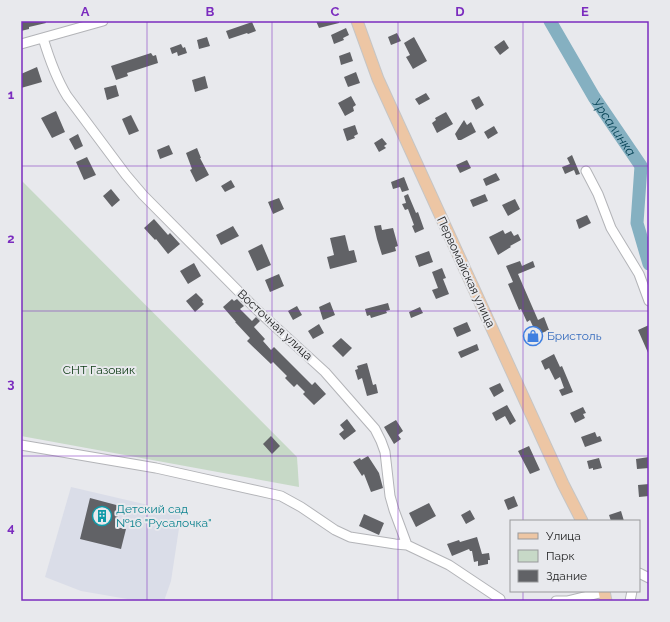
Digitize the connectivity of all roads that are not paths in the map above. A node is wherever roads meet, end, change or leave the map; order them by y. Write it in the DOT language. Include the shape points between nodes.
graph roads {
  1 [pos="103,21"];
  2 [pos="358,21"];
  3 [pos="43,38"];
  4 [pos="21,44"];
  5 [pos="586,171"];
  6 [pos="649,301"];
  7 [pos="21,445"];
  8 [pos="582,520"];
  9 [pos="407,545"];
  10 [pos="640,574"];
  11 [pos="649,578"];
  12 [pos="605,595"];
  13 [pos="499,600"];
  14 [pos="556,601"];
  1 -- 3 [label="street"];
  2 -- 8 [label="main road, Первомайская улица" via="378,80"];
  3 -- 4 [label="street"];
  3 -- 9 [label="street, Восточная улица" via="60,85 126,175 257,310 325,372 375,429 382,441 390,496"];
  5 -- 6 [label="street" via="611,228 639,274"];
  7 -- 9 [label="street" via="156,468 281,496 350,537"];
  9 -- 13 [label="street" via="449,565"];
  10 -- 11 [label="street"];
  12 -- 14 [label="street"];
}
